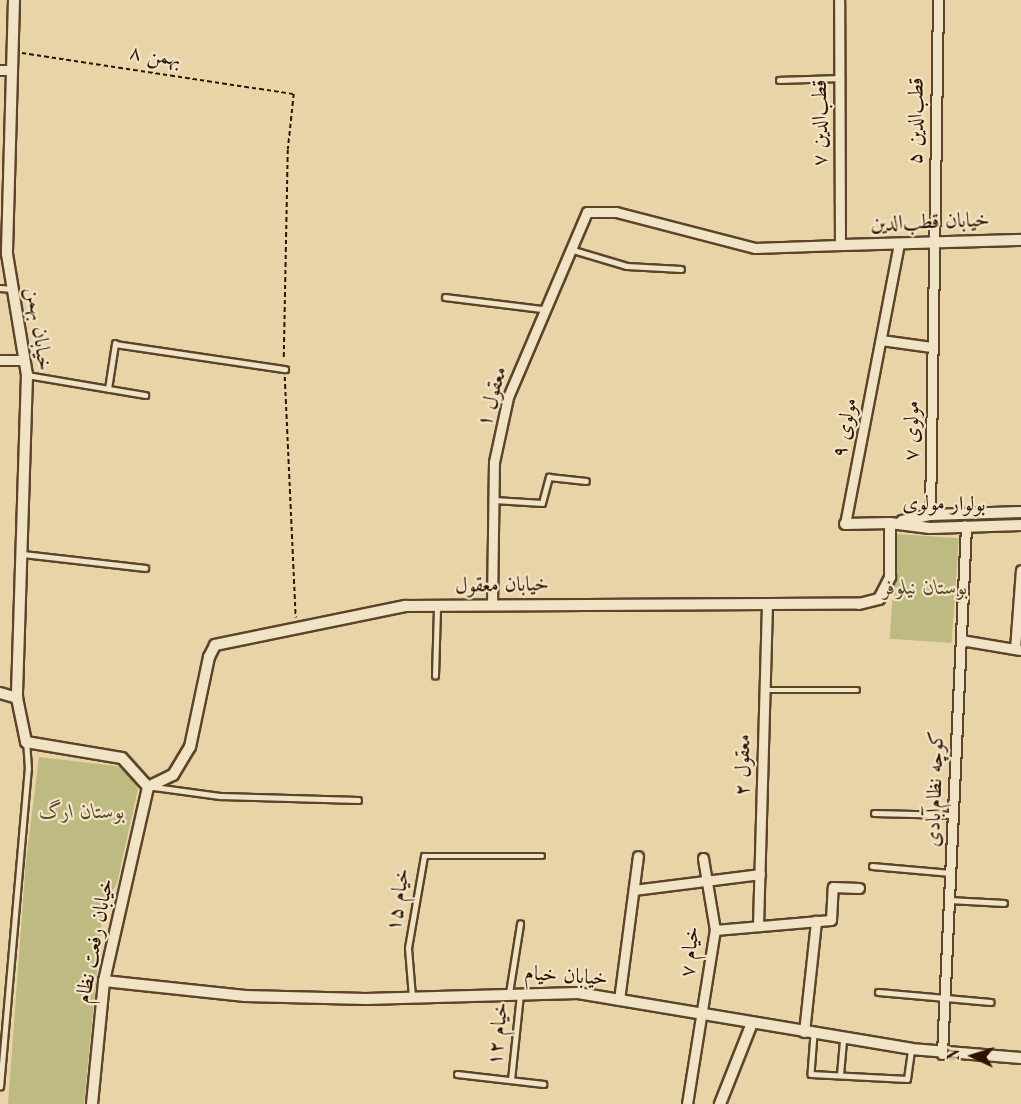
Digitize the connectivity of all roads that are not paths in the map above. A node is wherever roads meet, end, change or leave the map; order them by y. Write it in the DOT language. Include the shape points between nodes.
graph roads {
  1 [pos="14,0"];
  2 [pos="839,0"];
  3 [pos="938,0"];
  4 [pos="0,70"];
  5 [pos="12,70"];
  6 [pos="839,78"];
  7 [pos="779,80"];
  8 [pos="1021,240"];
  9 [pos="933,242"];
  10 [pos="899,243"];
  11 [pos="840,245"];
  12 [pos="570,249"];
  13 [pos="2,253"];
  14 [pos="681,269"];
  15 [pos="0,288"];
  16 [pos="12,289"];
  17 [pos="445,297"];
  18 [pos="543,309"];
  19 [pos="881,340"];
  20 [pos="932,347"];
  21 [pos="0,360"];
  22 [pos="24,360"];
  23 [pos="285,369"];
  24 [pos="27,375"];
  25 [pos="108,389"];
  26 [pos="145,395"];
  27 [pos="586,481"];
  28 [pos="494,501"];
  29 [pos="1021,512"];
  30 [pos="930,515"];
  31 [pos="890,523"];
  32 [pos="845,524"];
  33 [pos="1021,525"];
  34 [pos="966,526"];
  35 [pos="20,554"];
  36 [pos="145,568"];
  37 [pos="1021,570"];
  38 [pos="767,604"];
  39 [pos="492,605"];
  40 [pos="437,606"];
  41 [pos="961,640"];
  42 [pos="1018,650"];
  43 [pos="435,676"];
  44 [pos="764,690"];
  45 [pos="857,690"];
  46 [pos="0,693"];
  47 [pos="16,698"];
  48 [pos="26,742"];
  49 [pos="148,787"];
  50 [pos="358,800"];
  51 [pos="874,813"];
  52 [pos="953,815"];
  53 [pos="542,856"];
  54 [pos="638,856"];
  55 [pos="703,858"];
  56 [pos="872,866"];
  57 [pos="951,873"];
  58 [pos="760,874"];
  59 [pos="707,880"];
  60 [pos="859,888"];
  61 [pos="634,890"];
  62 [pos="949,900"];
  63 [pos="1004,903"];
  64 [pos="816,921"];
  65 [pos="520,924"];
  66 [pos="758,926"];
  67 [pos="715,930"];
  68 [pos="104,981"];
  69 [pos="515,992"];
  70 [pos="878,992"];
  71 [pos="412,997"];
  72 [pos="945,998"];
  73 [pos="619,1000"];
  74 [pos="991,1002"];
  75 [pos="701,1014"];
  76 [pos="752,1023"];
  77 [pos="809,1033"];
  78 [pos="843,1039"];
  79 [pos="911,1049"];
  80 [pos="942,1054"];
  81 [pos="1021,1058"];
  82 [pos="457,1074"];
  83 [pos="840,1075"];
  84 [pos="511,1080"];
  85 [pos="543,1083"];
  86 [pos="0,1087"];
  87 [pos="92,1104"];
  88 [pos="687,1104"];
  89 [pos="720,1104"];
  1 -- 5 [label="street, خیابان بهمن"];
  2 -- 6 [label="street, قطب‌الدین ۷"];
  3 -- 9 [label="street, قطب‌الدین ۵"];
  4 -- 5 [label="street"];
  5 -- 13 [label="street, خیابان بهمن"];
  6 -- 7 [label="lane"];
  6 -- 11 [label="street, قطب‌الدین ۷"];
  8 -- 9 [label="street, خیابان قطب‌الدین"];
  9 -- 10 [label="street, خیابان قطب‌الدین"];
  9 -- 20 [label="street, قطب‌الدین ۵"];
  10 -- 11 [label="street, خیابان قطب‌الدین"];
  10 -- 19 [label="street, مولوی ۹"];
  11 -- 12 [label="street, معقول ۱" via="755,248 616,212 587,212"];
  12 -- 14 [label="lane" via="627,266"];
  12 -- 18 [label="street, معقول ۱"];
  13 -- 16 [label="street, خیابان بهمن"];
  15 -- 16 [label="lane"];
  16 -- 22 [label="street, خیابان بهمن"];
  17 -- 18 [label="lane"];
  18 -- 28 [label="street, معقول ۱" via="508,397 494,462"];
  19 -- 20 [label="street"];
  19 -- 32 [label="street, مولوی ۹"];
  20 -- 30 [label="street, مولوی ۷"];
  21 -- 22 [label="street"];
  22 -- 24 [label="street, خیابان بهمن"];
  23 -- 25 [label="lane" via="115,344"];
  24 -- 25 [label="lane"];
  24 -- 35 [label="street, خیابان بهمن"];
  25 -- 26 [label="lane"];
  27 -- 28 [label="lane" via="549,477 542,503"];
  28 -- 39 [label="street, معقول ۱"];
  29 -- 30 [label="street, بولوار مولوی"];
  30 -- 31 [label="street, بولوار مولوی"];
  31 -- 32 [label="street"];
  31 -- 34 [label="street, بولوار مولوی"];
  31 -- 38 [label="street, خیابان معقول" via="890,577 879,599 859,604"];
  33 -- 34 [label="street, بولوار مولوی"];
  34 -- 41 [label="street, کوچه نظام‌آبادی"];
  35 -- 36 [label="lane"];
  35 -- 47 [label="street, خیابان بهمن"];
  37 -- 42 [label="street"];
  38 -- 39 [label="street, خیابان معقول"];
  38 -- 44 [label="street, معقول ۲"];
  39 -- 40 [label="street, خیابان معقول"];
  40 -- 43 [label="lane"];
  40 -- 49 [label="street, خیابان معقول" via="405,606 215,645 190,747 173,775"];
  41 -- 42 [label="street"];
  41 -- 52 [label="street, کوچه نظام‌آبادی"];
  44 -- 45 [label="lane"];
  44 -- 58 [label="street, معقول ۲"];
  46 -- 47 [label="street"];
  47 -- 48 [label="street, خیابان بهمن"];
  48 -- 49 [label="street" via="122,758"];
  48 -- 86 [label="lane" via="28,769"];
  49 -- 50 [label="lane" via="221,796"];
  49 -- 68 [label="street, خیابان رفعت نظام"];
  51 -- 52 [label="lane"];
  52 -- 57 [label="street, کوچه نظام‌آبادی"];
  53 -- 71 [label="lane, خیام ۱۵" via="424,856 408,948"];
  54 -- 61 [label="street"];
  55 -- 59 [label="street, خیام ۷"];
  56 -- 57 [label="lane"];
  57 -- 62 [label="street, کوچه نظام‌آبادی"];
  58 -- 59 [label="street"];
  58 -- 66 [label="street, معقول ۲"];
  59 -- 61 [label="street"];
  59 -- 67 [label="street, خیام ۷"];
  60 -- 64 [label="street" via="833,887 831,920"];
  61 -- 73 [label="street"];
  62 -- 63 [label="lane"];
  62 -- 72 [label="street, کوچه نظام‌آبادی"];
  64 -- 66 [label="street"];
  64 -- 77 [label="street"];
  65 -- 69 [label="lane, خیام ۱۲"];
  66 -- 67 [label="street"];
  67 -- 75 [label="street, خیام ۷"];
  68 -- 71 [label="street, خیابان خیام" via="245,996"];
  68 -- 87 [label="street, خیابان رفعت نظام"];
  69 -- 71 [label="street, خیابان خیام"];
  69 -- 73 [label="street, خیابان خیام" via="578,993"];
  69 -- 84 [label="lane, خیام ۱۲"];
  70 -- 72 [label="lane"];
  72 -- 74 [label="lane"];
  72 -- 80 [label="street, کوچه نظام‌آبادی"];
  73 -- 75 [label="street, خیابان خیام"];
  75 -- 76 [label="street, خیابان خیام"];
  75 -- 88 [label="street, خیام ۷"];
  76 -- 77 [label="street, خیابان خیام"];
  76 -- 89 [label="street"];
  77 -- 78 [label="street, خیابان خیام"];
  77 -- 83 [label="lane" via="811,1074"];
  78 -- 79 [label="street, خیابان خیام"];
  78 -- 83 [label="lane"];
  79 -- 80 [label="street, خیابان خیام"];
  79 -- 83 [label="lane" via="907,1079"];
  80 -- 81 [label="street, خیابان خیام"];
  82 -- 84 [label="lane"];
  84 -- 85 [label="lane"];
}
